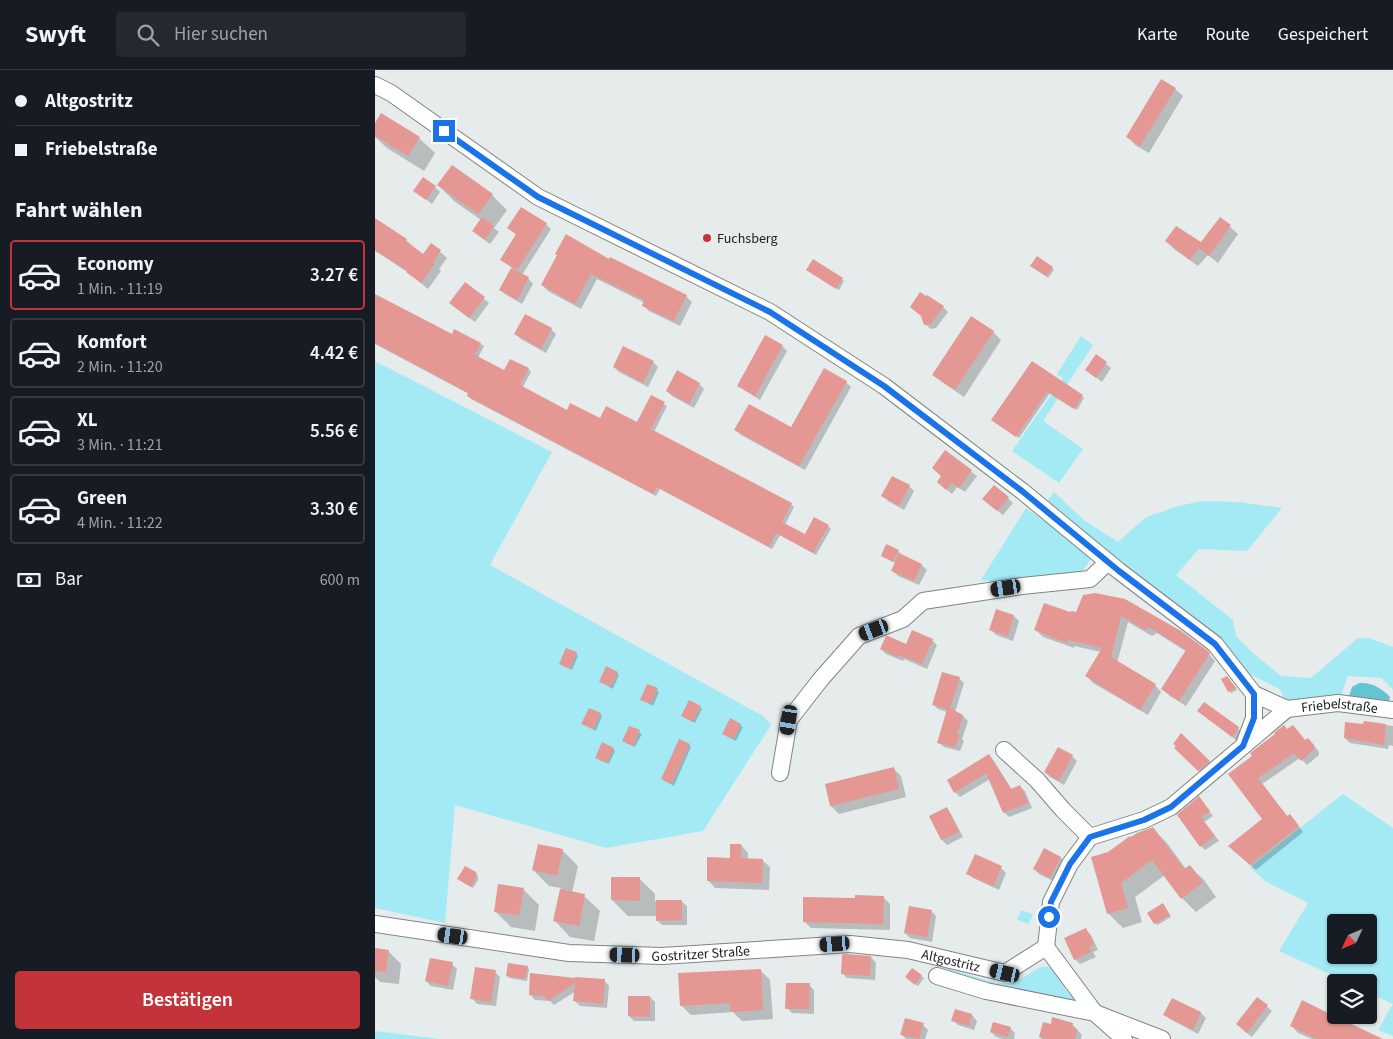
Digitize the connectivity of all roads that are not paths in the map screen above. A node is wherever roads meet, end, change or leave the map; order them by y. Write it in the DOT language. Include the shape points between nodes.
graph roads {
  1 [pos="375,86"];
  2 [pos="1108,562"];
  3 [pos="1254,694"];
  4 [pos="1287,709"];
  5 [pos="1393,710"];
  6 [pos="1243,746"];
  7 [pos="1004,750"];
  8 [pos="780,773"];
  9 [pos="1090,837"];
  10 [pos="375,924"];
  11 [pos="1046,947"];
  12 [pos="908,950"];
  13 [pos="937,976"];
  14 [pos="1095,1012"];
  15 [pos="1124,1039"];
  16 [pos="1162,1039"];
  1 -- 2 [label="street, Friebelstraße" via="391,93 538,197 770,312 884,386 1022,491"];
  2 -- 3 [label="street, Friebelstraße" via="1215,644"];
  2 -- 8 [label="street" via="1090,578 923,601 903,619 859,636 789,720"];
  3 -- 4 [label="street, Friebelstraße"];
  3 -- 6 [label="street" via="1254,718"];
  4 -- 5 [label="street, Friebelstraße" via="1338,703"];
  4 -- 6 [label="street"];
  6 -- 9 [label="street" via="1171,807 1144,820"];
  7 -- 9 [label="street"];
  9 -- 11 [label="street" via="1070,864 1051,902"];
  10 -- 12 [label="street, Gostritzer Straße" via="569,953 662,956 850,944"];
  11 -- 12 [label="street, Altgostritz" via="1005,973"];
  11 -- 14 [label="street"];
  13 -- 14 [label="street" via="986,991"];
  14 -- 15 [label="street"];
  14 -- 16 [label="street"];
}
